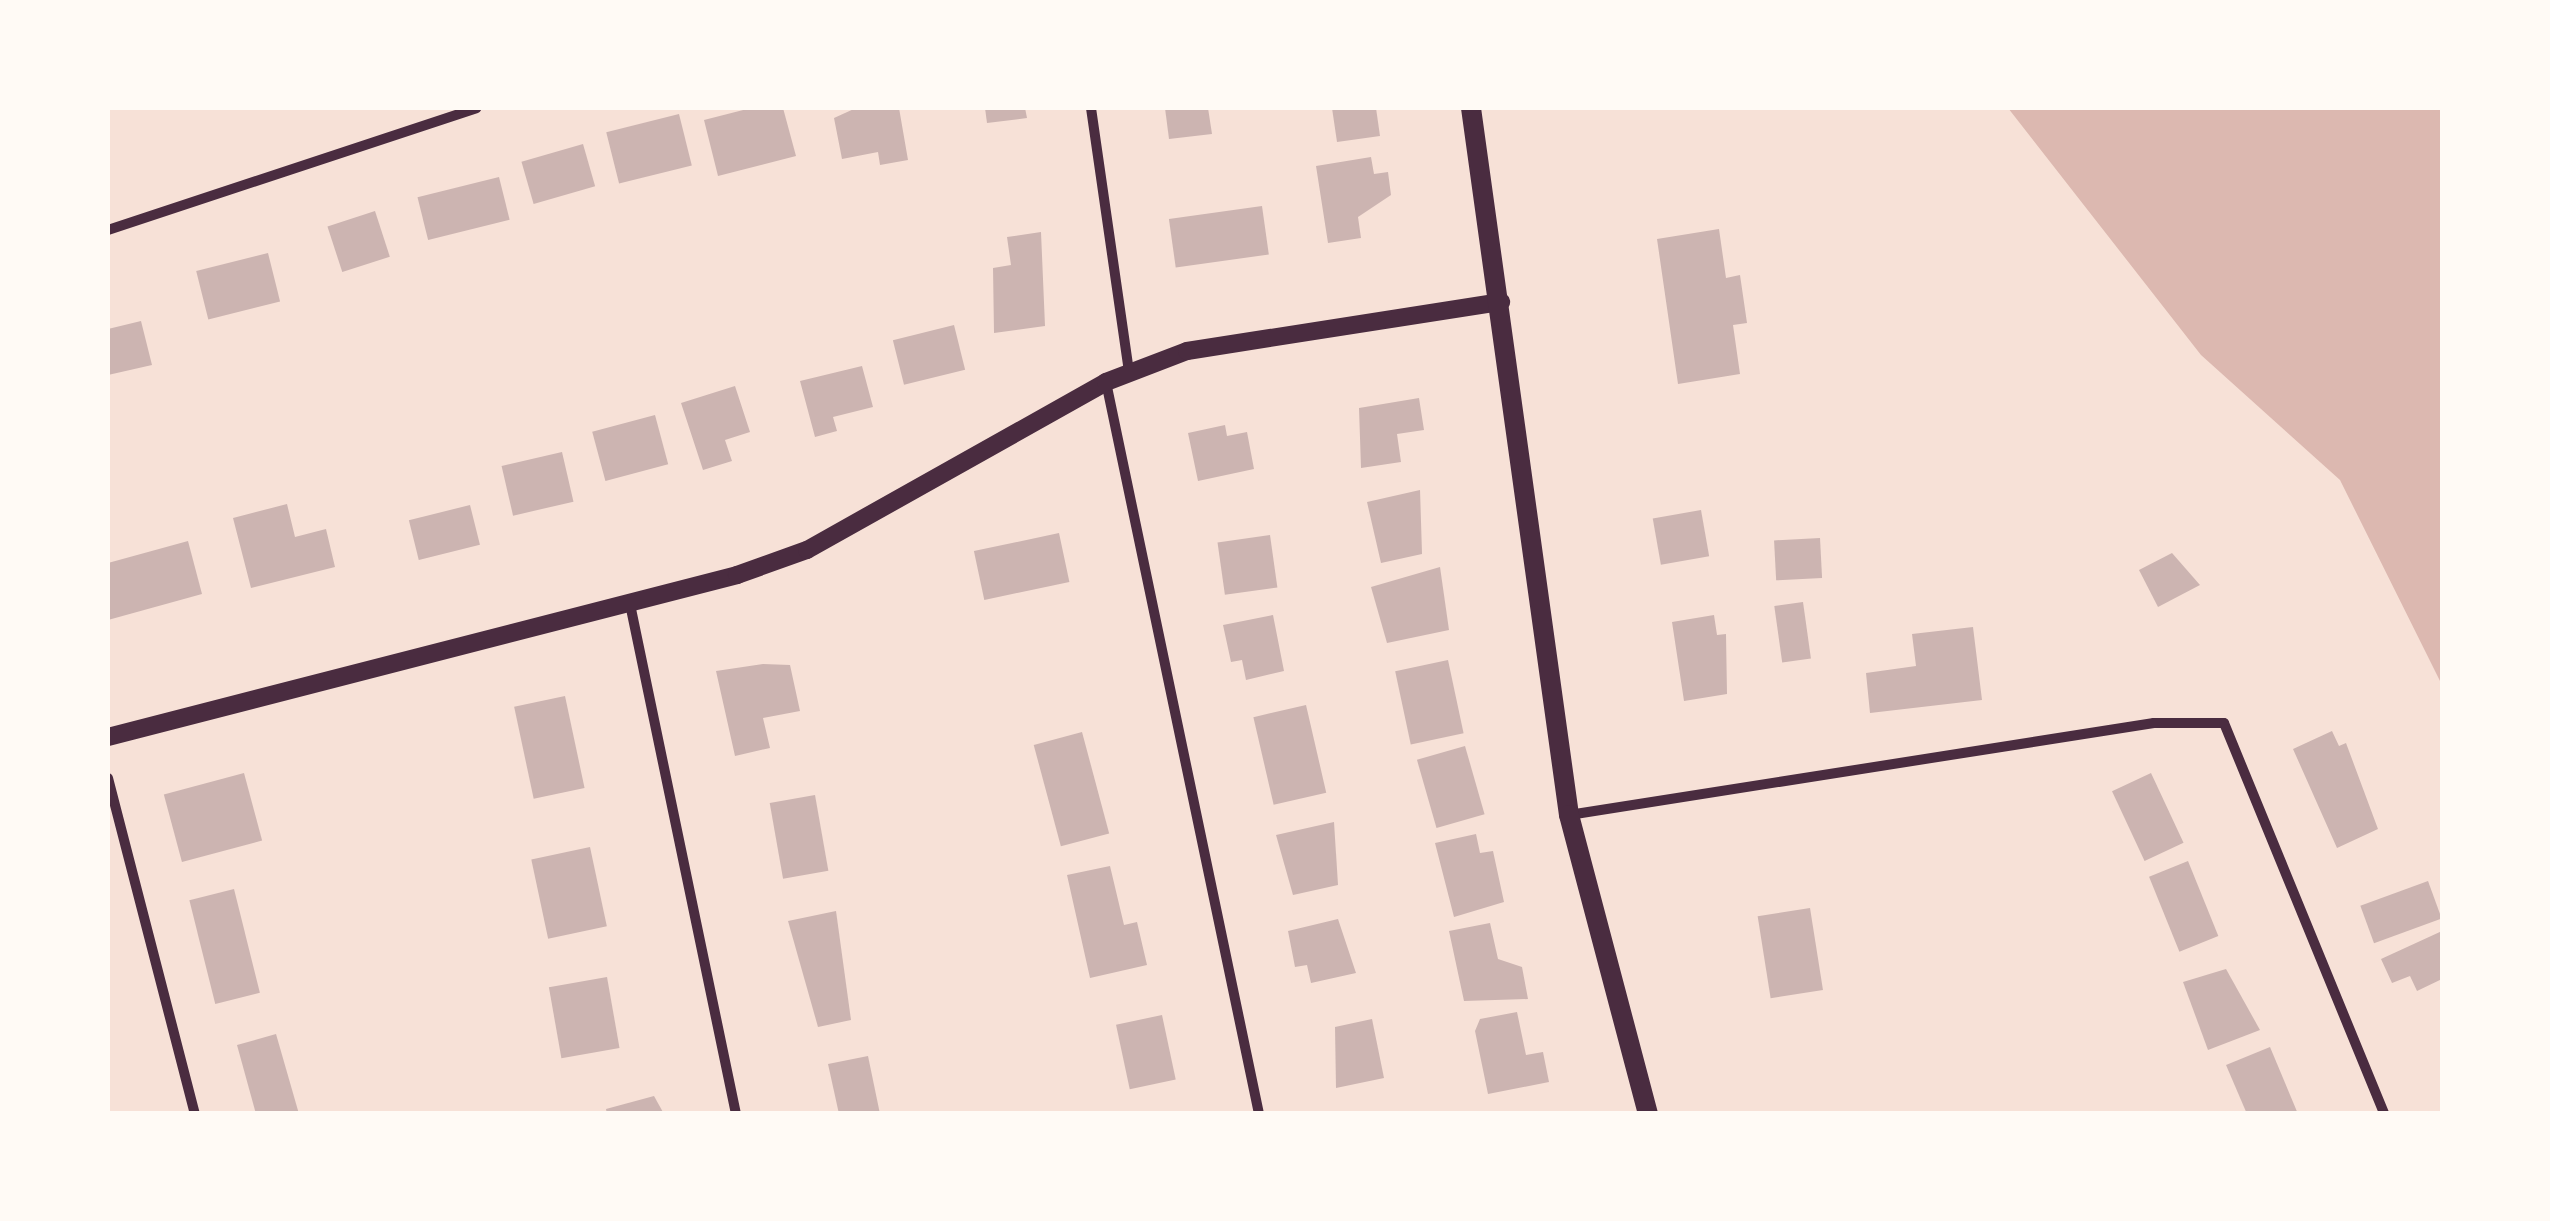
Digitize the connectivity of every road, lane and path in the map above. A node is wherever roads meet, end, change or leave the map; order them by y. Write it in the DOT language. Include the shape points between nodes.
graph roads {
  1 [pos="476,108"];
  2 [pos="1091,108"];
  3 [pos="1471,108"];
  4 [pos="108,230"];
  5 [pos="1501,302"];
  6 [pos="1129,372"];
  7 [pos="1106,382"];
  8 [pos="630,604"];
  9 [pos="108,737"];
  10 [pos="108,778"];
  11 [pos="1569,815"];
  12 [pos="194,1114"];
  13 [pos="736,1114"];
  14 [pos="1259,1114"];
  15 [pos="1648,1114"];
  16 [pos="2384,1114"];
  1 -- 4 [label="street"];
  2 -- 6 [label="street"];
  3 -- 5 [label="main road"];
  5 -- 6 [label="street" via="1218,343"];
  5 -- 11 [label="main road"];
  6 -- 7 [label="street"];
  7 -- 8 [label="street" via="806,550"];
  7 -- 14 [label="street"];
  8 -- 9 [label="street"];
  8 -- 13 [label="street"];
  10 -- 12 [label="street"];
  11 -- 15 [label="main road"];
  11 -- 16 [label="street" via="2154,722 2224,723"];
}
